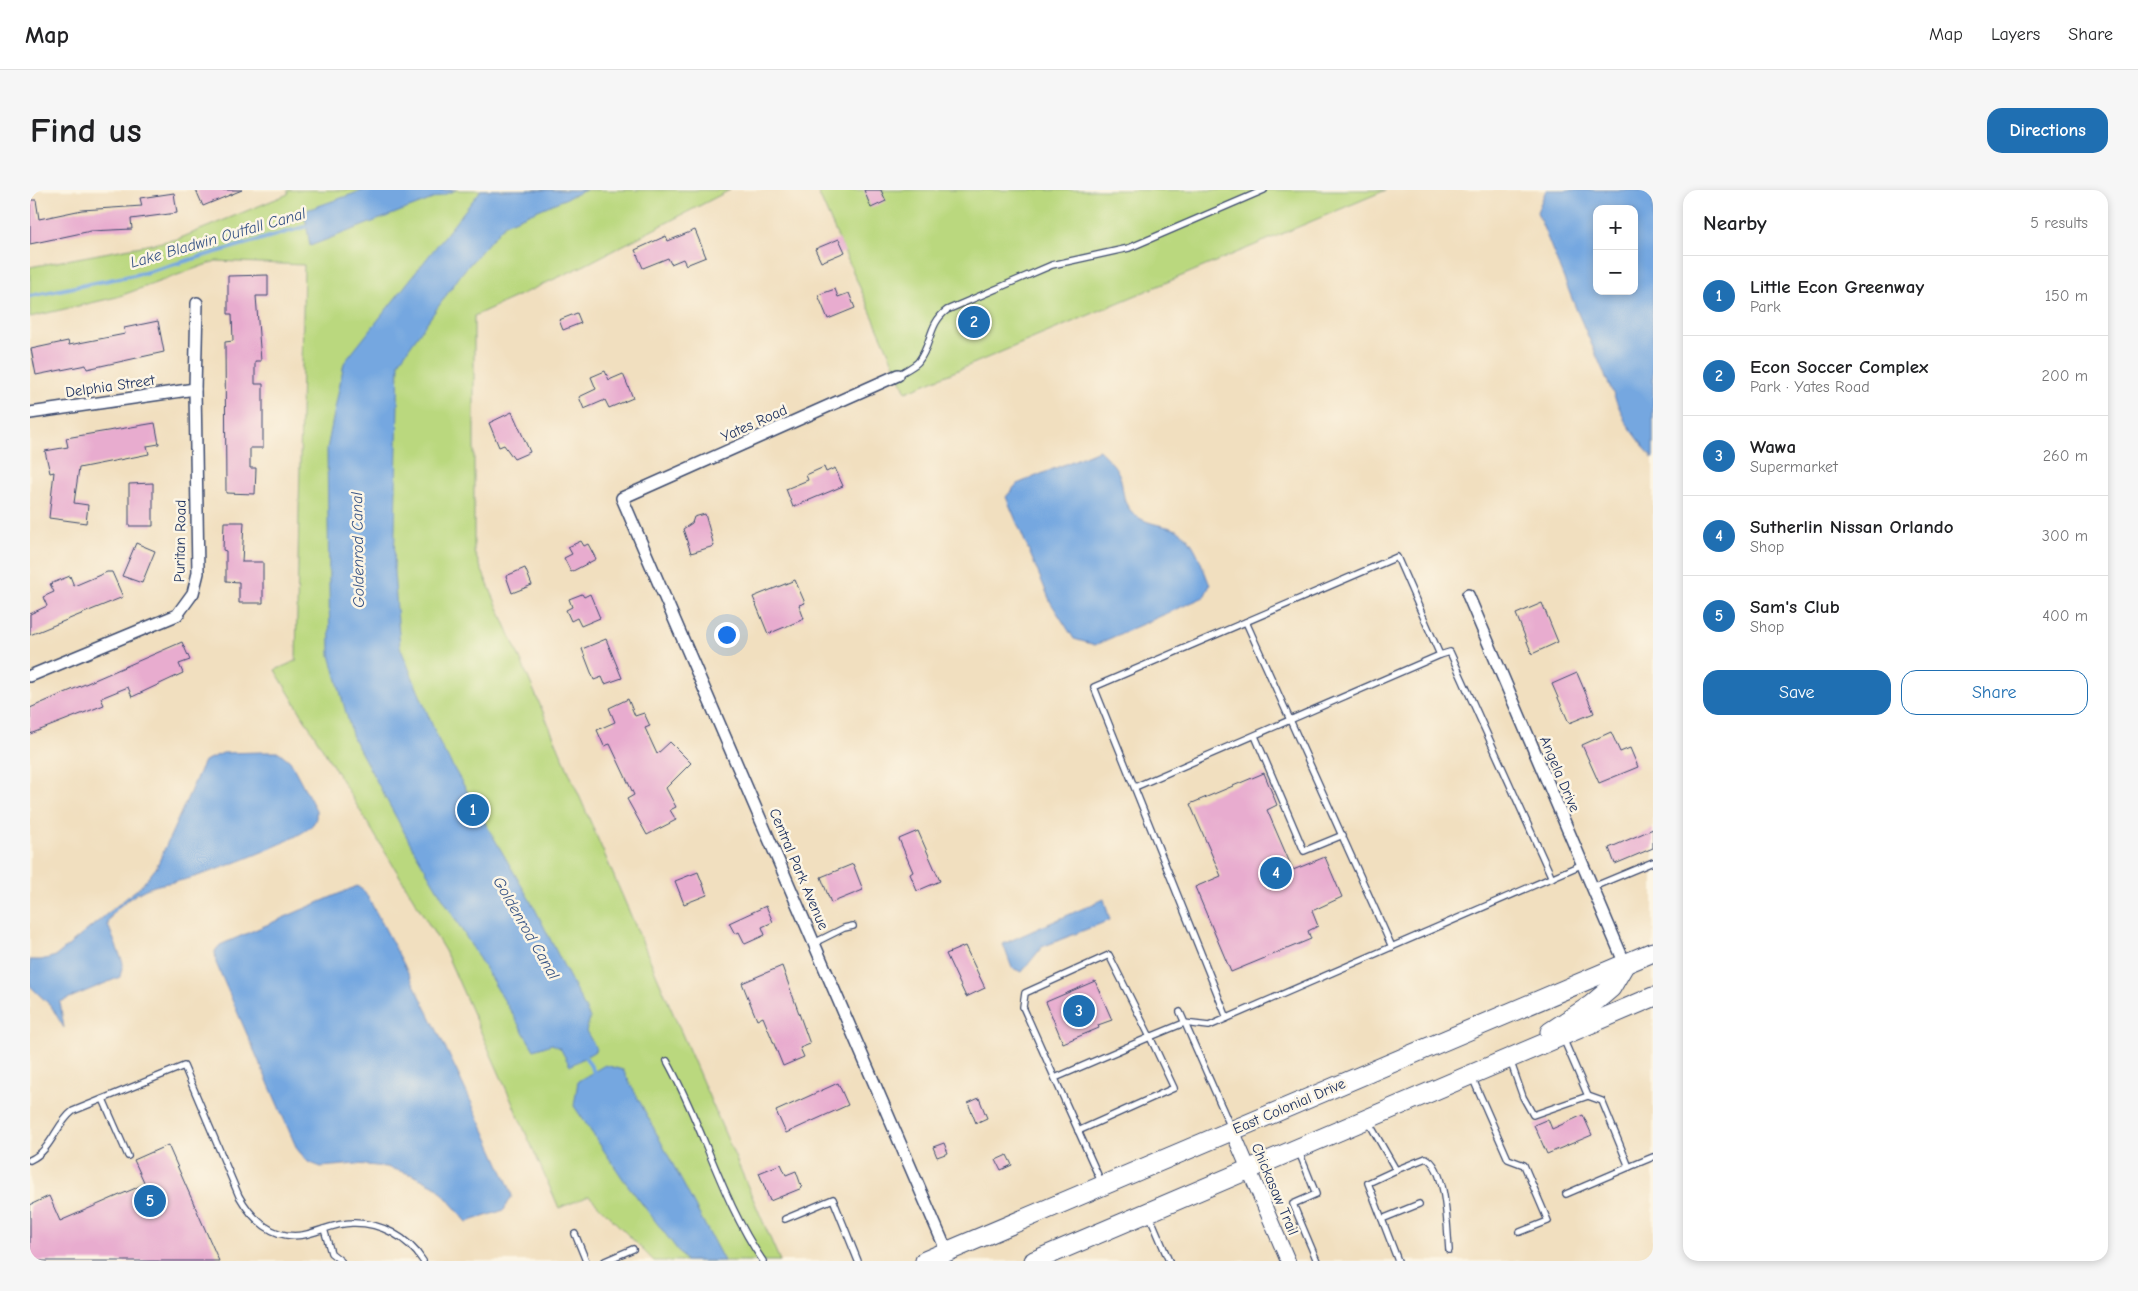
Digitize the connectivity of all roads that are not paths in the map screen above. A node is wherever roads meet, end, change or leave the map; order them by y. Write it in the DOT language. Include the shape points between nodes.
graph roads {
  1 [pos="1264,190"];
  2 [pos="197,303"];
  3 [pos="898,375"];
  4 [pos="195,389"];
  5 [pos="30,413"];
  6 [pos="622,498"];
  7 [pos="1468,595"];
  8 [pos="1246,622"];
  9 [pos="1440,655"];
  10 [pos="30,676"];
  11 [pos="1292,720"];
  12 [pos="1255,736"];
  13 [pos="1135,788"];
  14 [pos="1342,834"];
  15 [pos="1653,862"];
  16 [pos="1583,864"];
  17 [pos="1552,878"];
  18 [pos="1593,887"];
  19 [pos="853,926"];
  20 [pos="814,943"];
  21 [pos="1392,947"];
  22 [pos="1653,952"];
  23 [pos="1625,964"];
  24 [pos="1653,998"];
  25 [pos="1180,1012"];
  26 [pos="1227,1018"];
  27 [pos="1184,1023"];
  28 [pos="1562,1036"];
  29 [pos="1150,1037"];
  30 [pos="1509,1059"];
  31 [pos="667,1061"];
  32 [pos="1471,1075"];
  33 [pos="1055,1078"];
  34 [pos="1588,1096"];
  35 [pos="103,1099"];
  36 [pos="1368,1119"];
  37 [pos="1232,1130"];
  38 [pos="1078,1131"];
  39 [pos="1297,1148"];
  40 [pos="128,1156"];
  41 [pos="1653,1157"];
  42 [pos="30,1160"];
  43 [pos="1629,1167"];
  44 [pos="1249,1169"];
  45 [pos="1396,1170"];
  46 [pos="1103,1186"];
  47 [pos="1566,1194"];
  48 [pos="1419,1204"];
  49 [pos="1148,1212"];
  50 [pos="785,1219"];
  51 [pos="1382,1220"];
  52 [pos="324,1229"];
  53 [pos="1520,1232"];
  54 [pos="575,1234"];
  55 [pos="633,1249"];
  56 [pos="1449,1250"];
  57 [pos="939,1256"];
  58 [pos="341,1261"];
  59 [pos="423,1261"];
  60 [pos="586,1261"];
  61 [pos="605,1261"];
  62 [pos="762,1261"];
  63 [pos="858,1261"];
  64 [pos="925,1261"];
  65 [pos="1034,1261"];
  66 [pos="1169,1261"];
  67 [pos="1288,1261"];
  68 [pos="1317,1261"];
  69 [pos="1398,1261"];
  1 -- 3 [label="lane" via="1129,248 1052,265 947,310 936,318 918,362"];
  2 -- 4 [label="street, Puritan Road"];
  3 -- 6 [label="street, Yates Road"];
  4 -- 5 [label="street, Delphia Street"];
  4 -- 10 [label="street, Puritan Road" via="198,573 193,593 177,615"];
  6 -- 20 [label="street, Central Park Avenue"];
  7 -- 16 [label="street, Angela Drive"];
  8 -- 9 [label="lane" via="1396,557"];
  8 -- 11 [label="lane"];
  8 -- 13 [label="lane" via="1094,686"];
  9 -- 11 [label="lane"];
  9 -- 17 [label="lane" via="1450,652"];
  11 -- 12 [label="lane"];
  11 -- 14 [label="lane"];
  12 -- 13 [label="lane"];
  12 -- 14 [label="lane" via="1304,851"];
  13 -- 26 [label="lane"];
  14 -- 21 [label="lane"];
  15 -- 18 [label="lane"];
  16 -- 17 [label="lane"];
  16 -- 18 [label="street, Angela Drive"];
  17 -- 21 [label="lane"];
  18 -- 23 [label="street, Angela Drive"];
  19 -- 20 [label="lane"];
  20 -- 57 [label="street, Central Park Avenue"];
  21 -- 26 [label="lane"];
  22 -- 23 [label="highway, East Colonial Drive"];
  23 -- 30 [label="highway" via="1605,994"];
  23 -- 37 [label="highway, East Colonial Drive"];
  24 -- 28 [label="highway"];
  25 -- 27 [label="lane"];
  26 -- 27 [label="lane" via="1209,1026"];
  27 -- 29 [label="lane"];
  27 -- 37 [label="lane"];
  28 -- 30 [label="highway"];
  28 -- 34 [label="lane"];
  29 -- 33 [label="lane"];
  29 -- 33 [label="lane" via="1109,954 1024,993 1023,1007"];
  29 -- 38 [label="lane" via="1174,1088"];
  30 -- 32 [label="highway"];
  30 -- 34 [label="lane" via="1533,1115"];
  31 -- 62 [label="lane" via="738,1218"];
  32 -- 36 [label="highway"];
  32 -- 53 [label="lane" via="1508,1159 1524,1165 1548,1221"];
  33 -- 38 [label="lane"];
  34 -- 43 [label="lane" via="1602,1101"];
  35 -- 40 [label="lane"];
  35 -- 42 [label="lane" via="64,1118 48,1146"];
  35 -- 52 [label="lane" via="184,1066 249,1214 261,1226 282,1234 301,1235"];
  36 -- 39 [label="highway"];
  36 -- 45 [label="lane"];
  37 -- 44 [label="street, Chickasaw Trail"];
  37 -- 46 [label="highway, East Colonial Drive"];
  38 -- 46 [label="lane"];
  39 -- 44 [label="highway"];
  39 -- 68 [label="lane" via="1316,1194 1293,1204"];
  41 -- 43 [label="lane"];
  43 -- 47 [label="lane"];
  44 -- 49 [label="highway"];
  44 -- 67 [label="street, Chickasaw Trail"];
  45 -- 51 [label="lane" via="1368,1183"];
  45 -- 56 [label="lane" via="1426,1158 1430,1160 1444,1195"];
  46 -- 57 [label="highway, East Colonial Drive"];
  48 -- 51 [label="lane"];
  49 -- 65 [label="highway" via="1061,1253"];
  49 -- 66 [label="lane"];
  50 -- 63 [label="lane" via="833,1199"];
  51 -- 69 [label="lane"];
  52 -- 58 [label="lane" via="331,1253"];
  52 -- 59 [label="lane" via="351,1223 376,1225 398,1235 416,1250"];
  54 -- 60 [label="lane"];
  55 -- 61 [label="lane"];
  57 -- 64 [label="highway, East Colonial Drive"];
}
